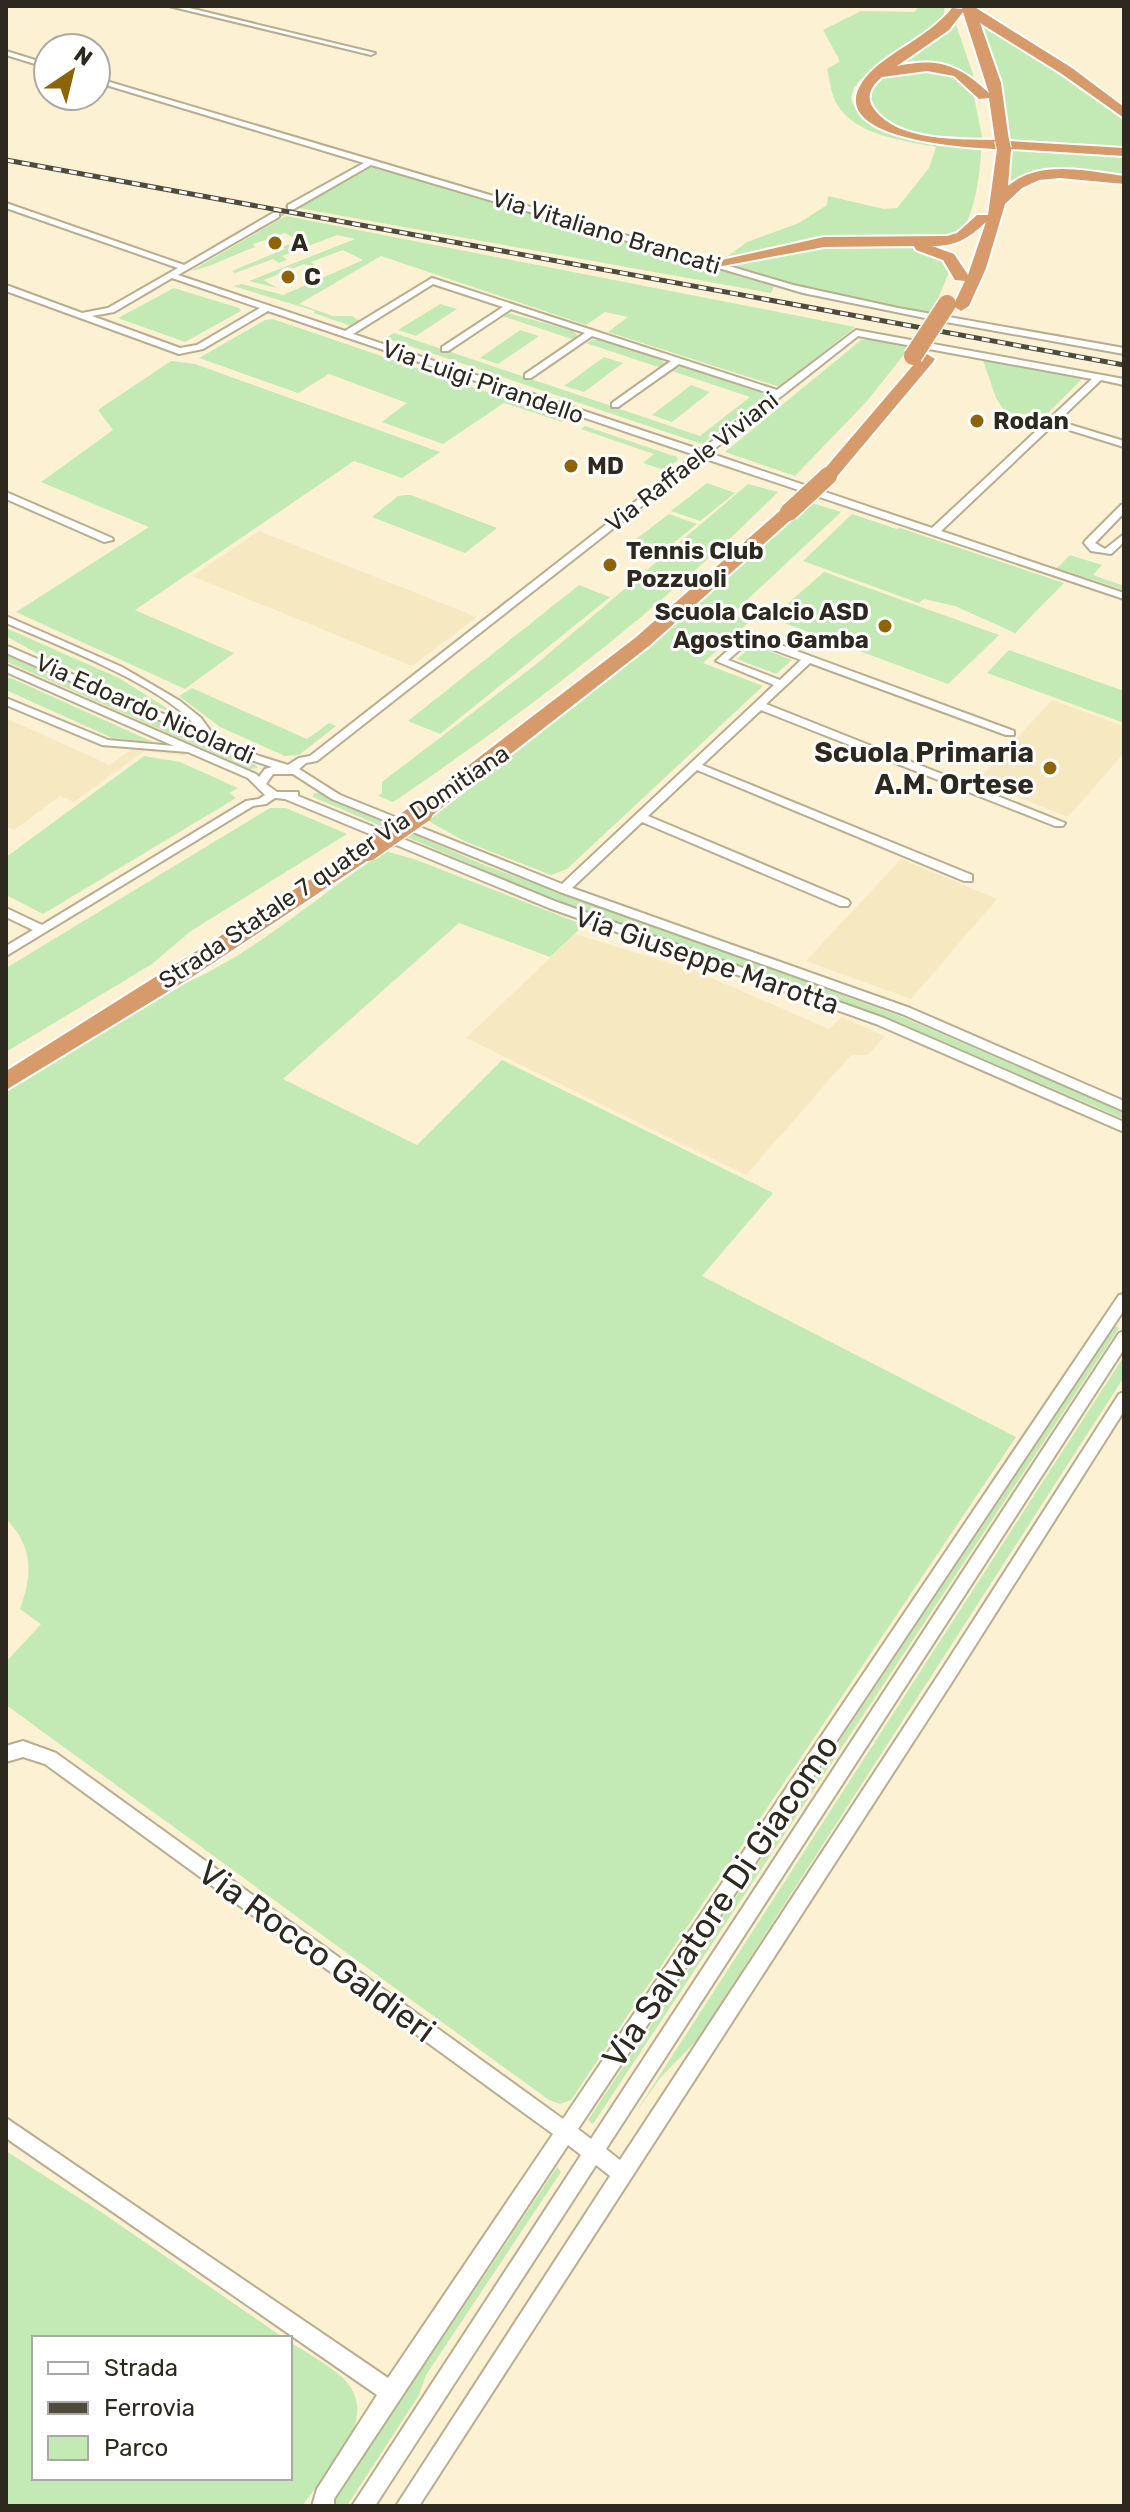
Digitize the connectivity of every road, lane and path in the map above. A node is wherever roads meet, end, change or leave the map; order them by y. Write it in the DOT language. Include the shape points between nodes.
graph roads {
  1 [pos="172,6"];
  2 [pos="962,9"];
  3 [pos="6,53"];
  4 [pos="371,53"];
  5 [pos="32,61"];
  6 [pos="869,83"];
  7 [pos="112,85"];
  8 [pos="984,96"];
  9 [pos="1124,114"];
  10 [pos="996,144"];
  11 [pos="1124,152"];
  12 [pos="371,162"];
  13 [pos="1124,180"];
  14 [pos="1000,201"];
  15 [pos="6,205"];
  16 [pos="291,207"];
  17 [pos="276,215"];
  18 [pos="982,218"];
  19 [pos="898,242"];
  20 [pos="722,264"];
  21 [pos="183,267"];
  22 [pos="173,276"];
  23 [pos="961,277"];
  24 [pos="6,288"];
  25 [pos="954,305"];
  26 [pos="510,306"];
  27 [pos="266,308"];
  28 [pos="111,310"];
  29 [pos="80,315"];
  30 [pos="109,326"];
  31 [pos="591,333"];
  32 [pos="345,335"];
  33 [pos="445,349"];
  34 [pos="1124,351"];
  35 [pos="677,361"];
  36 [pos="528,376"];
  37 [pos="1099,377"];
  38 [pos="1124,382"];
  39 [pos="777,393"];
  40 [pos="615,405"];
  41 [pos="1053,422"];
  42 [pos="1124,444"];
  43 [pos="701,455"];
  44 [pos="6,495"];
  45 [pos="1122,512"];
  46 [pos="934,532"];
  47 [pos="1124,537"];
  48 [pos="108,540"];
  49 [pos="1124,596"];
  50 [pos="6,619"];
  51 [pos="6,649"];
  52 [pos="808,659"];
  53 [pos="6,668"];
  54 [pos="781,684"];
  55 [pos="6,701"];
  56 [pos="759,705"];
  57 [pos="1010,733"];
  58 [pos="209,738"];
  59 [pos="191,751"];
  60 [pos="313,759"];
  61 [pos="696,766"];
  62 [pos="288,768"];
  63 [pos="305,776"];
  64 [pos="265,790"];
  65 [pos="288,796"];
  66 [pos="640,817"];
  67 [pos="1059,823"];
  68 [pos="360,846"];
  69 [pos="968,878"];
  70 [pos="564,889"];
  71 [pos="844,903"];
  72 [pos="6,912"];
  73 [pos="42,930"];
  74 [pos="6,952"];
  75 [pos="6,1063"];
  76 [pos="6,1082"];
  77 [pos="1124,1106"];
  78 [pos="1124,1127"];
  79 [pos="1124,1299"];
  80 [pos="1124,1337"];
  81 [pos="1124,1398"];
  82 [pos="6,1754"];
  83 [pos="6,2127"];
  84 [pos="565,2132"];
  85 [pos="592,2151"];
  86 [pos="621,2172"];
  87 [pos="391,2392"];
  88 [pos="323,2506"];
  89 [pos="363,2506"];
  90 [pos="407,2506"];
  1 -- 4 [label="street"];
  2 -- 6 [label="highway"];
  2 -- 8 [label="highway, Strada Statale 7 quater Via Domitiana"];
  2 -- 9 [label="highway" via="1067,71"];
  2 -- 10 [label="highway, Strada Statale 7 quater Via Domitiana" via="994,83"];
  3 -- 5 [label="street"];
  6 -- 8 [label="highway" via="900,69 933,68 966,78"];
  6 -- 11 [label="highway" via="861,98 869,114 913,136"];
  7 -- 12 [label="street, Via Vitaliano Brancati"];
  8 -- 10 [label="highway, Strada Statale 7 quater Via Domitiana"];
  10 -- 14 [label="highway, Strada Statale 7 quater Via Domitiana"];
  10 -- 18 [label="highway, Strada Statale 7 quater Via Domitiana"];
  12 -- 16 [label="street"];
  12 -- 20 [label="street, Via Vitaliano Brancati"];
  13 -- 14 [label="highway" via="1039,176 1020,183"];
  14 -- 25 [label="highway, Strada Statale 7 quater Via Domitiana" via="980,268"];
  15 -- 21 [label="street"];
  17 -- 21 [label="street"];
  18 -- 19 [label="highway" via="954,239"];
  18 -- 23 [label="highway, Strada Statale 7 quater Via Domitiana"];
  19 -- 20 [label="highway" via="824,242"];
  19 -- 23 [label="highway" via="946,254"];
  20 -- 34 [label="street, Via Vitaliano Brancati" via="822,295"];
  21 -- 22 [label="street"];
  22 -- 27 [label="street, Via Luigi Pirandello"];
  22 -- 28 [label="street"];
  23 -- 25 [label="highway, Strada Statale 7 quater Via Domitiana"];
  24 -- 29 [label="street"];
  25 -- 68 [label="highway, Strada Statale 7 quater Via Domitiana, bridge" via="920,358 820,473 642,642"];
  26 -- 31 [label="street"];
  26 -- 32 [label="street" via="432,281"];
  26 -- 33 [label="street"];
  27 -- 30 [label="street" via="187,351"];
  27 -- 32 [label="street, Via Luigi Pirandello"];
  28 -- 29 [label="street"];
  28 -- 30 [label="street"];
  29 -- 30 [label="street"];
  31 -- 35 [label="street"];
  31 -- 36 [label="street"];
  32 -- 43 [label="street, Via Luigi Pirandello"];
  35 -- 39 [label="street"];
  35 -- 40 [label="street"];
  37 -- 38 [label="street, Via Raffaele Viviani"];
  37 -- 39 [label="street, Via Raffaele Viviani" via="860,332"];
  37 -- 41 [label="street"];
  39 -- 43 [label="street, Via Raffaele Viviani"];
  41 -- 42 [label="street"];
  41 -- 46 [label="street"];
  43 -- 46 [label="street, Via Luigi Pirandello"];
  43 -- 60 [label="street, Via Raffaele Viviani"];
  44 -- 48 [label="street"];
  45 -- 47 [label="street" via="1089,543 1107,552"];
  46 -- 49 [label="street, Via Luigi Pirandello"];
  50 -- 58 [label="street" via="133,678 193,716"];
  51 -- 58 [label="street, Via Edoardo Nicolardi"];
  52 -- 54 [label="street"];
  52 -- 54 [label="street" via="749,637 721,661"];
  52 -- 57 [label="street"];
  53 -- 59 [label="street, Via Edoardo Nicolardi"];
  54 -- 56 [label="street"];
  55 -- 59 [label="street" via="106,743"];
  56 -- 61 [label="street"];
  56 -- 67 [label="street"];
  58 -- 62 [label="street, Via Edoardo Nicolardi"];
  59 -- 64 [label="street, Via Edoardo Nicolardi" via="252,776"];
  60 -- 62 [label="street"];
  60 -- 63 [label="street"];
  61 -- 66 [label="street"];
  61 -- 69 [label="street"];
  62 -- 63 [label="street, Via Edoardo Nicolardi"];
  62 -- 64 [label="street" via="264,775"];
  63 -- 65 [label="street" via="301,791"];
  63 -- 70 [label="street, Via Giuseppe Marotta" via="336,797"];
  64 -- 65 [label="street, Via Giuseppe Marotta"];
  64 -- 73 [label="street" via="262,802 250,803"];
  65 -- 78 [label="street, Via Giuseppe Marotta" via="553,905 880,1021"];
  66 -- 70 [label="street"];
  66 -- 71 [label="street"];
  68 -- 75 [label="highway, Strada Statale 7 quater Via Domitiana"];
  68 -- 76 [label="highway, Strada Statale 7 quater Via Domitiana" via="184,972"];
  70 -- 77 [label="street, Via Giuseppe Marotta" via="906,1011"];
  72 -- 73 [label="street"];
  73 -- 74 [label="street"];
  79 -- 84 [label="street, Via Salvatore Di Giacomo"];
  80 -- 85 [label="street, Via Salvatore Di Giacomo"];
  81 -- 86 [label="street"];
  82 -- 84 [label="street, Via Rocco Galdieri" via="23,1749 50,1758"];
  83 -- 87 [label="street"];
  84 -- 85 [label="street, Via Rocco Galdieri"];
  84 -- 87 [label="street, Via Salvatore Di Giacomo"];
  85 -- 86 [label="street, Via Rocco Galdieri"];
  85 -- 89 [label="street, Via Salvatore Di Giacomo"];
  86 -- 90 [label="street"];
  87 -- 88 [label="street, Via Salvatore Di Giacomo" via="324,2496"];
}
